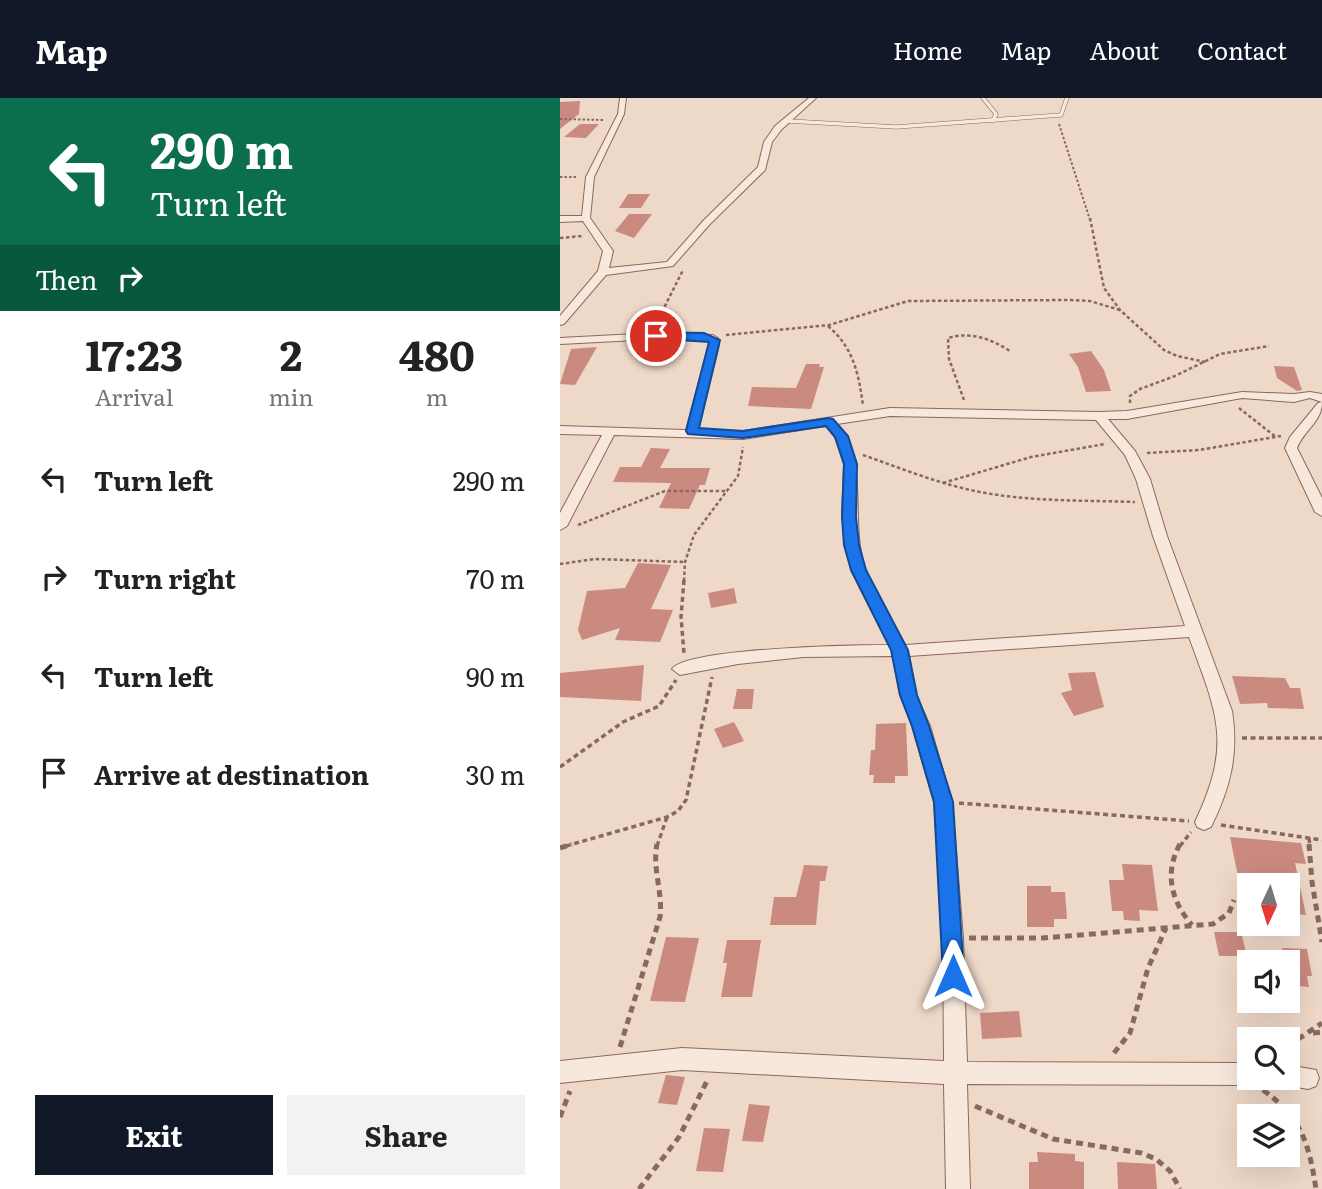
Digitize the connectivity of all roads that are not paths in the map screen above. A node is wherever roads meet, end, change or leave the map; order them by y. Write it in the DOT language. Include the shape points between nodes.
graph roads {
  1 [pos="623,98"];
  2 [pos="813,98"];
  3 [pos="983,98"];
  4 [pos="1067,98"];
  5 [pos="788,121"];
  6 [pos="993,121"];
  7 [pos="586,218"];
  8 [pos="560,219"];
  9 [pos="603,272"];
  10 [pos="560,322"];
  11 [pos="560,341"];
  12 [pos="1322,398"];
  13 [pos="1322,406"];
  14 [pos="1099,416"];
  15 [pos="829,422"];
  16 [pos="560,430"];
  17 [pos="610,431"];
  18 [pos="692,431"];
  19 [pos="1322,512"];
  20 [pos="564,527"];
  21 [pos="1194,631"];
  22 [pos="900,650"];
  23 [pos="680,669"];
  24 [pos="1203,822"];
  25 [pos="566,1072"];
  26 [pos="956,1073"];
  27 [pos="1237,1074"];
  28 [pos="958,1189"];
  1 -- 7 [label="street" via="617,122 590,177"];
  2 -- 5 [label="street"];
  3 -- 6 [label="lane" via="996,114"];
  4 -- 6 [label="lane" via="1061,115"];
  5 -- 6 [label="lane" via="896,127"];
  5 -- 9 [label="street" via="768,142 760,171 670,264"];
  7 -- 8 [label="street"];
  7 -- 9 [label="street" via="608,251"];
  9 -- 10 [label="street"];
  11 -- 18 [label="street" via="713,338"];
  12 -- 14 [label="street" via="1228,397"];
  13 -- 19 [label="street" via="1291,448"];
  14 -- 15 [label="street" via="969,412 864,415"];
  14 -- 21 [label="street" via="1126,448"];
  15 -- 18 [label="street" via="743,435"];
  15 -- 22 [label="street" via="841,436 850,464 852,545 858,570"];
  16 -- 17 [label="street"];
  17 -- 18 [label="street"];
  17 -- 20 [label="street"];
  21 -- 22 [label="street"];
  21 -- 24 [label="street" via="1229,738 1218,795"];
  22 -- 23 [label="street" via="817,650"];
  22 -- 26 [label="street" via="908,695 943,802"];
  25 -- 26 [label="street" via="682,1059"];
  26 -- 27 [label="street"];
  26 -- 28 [label="street"];
}
